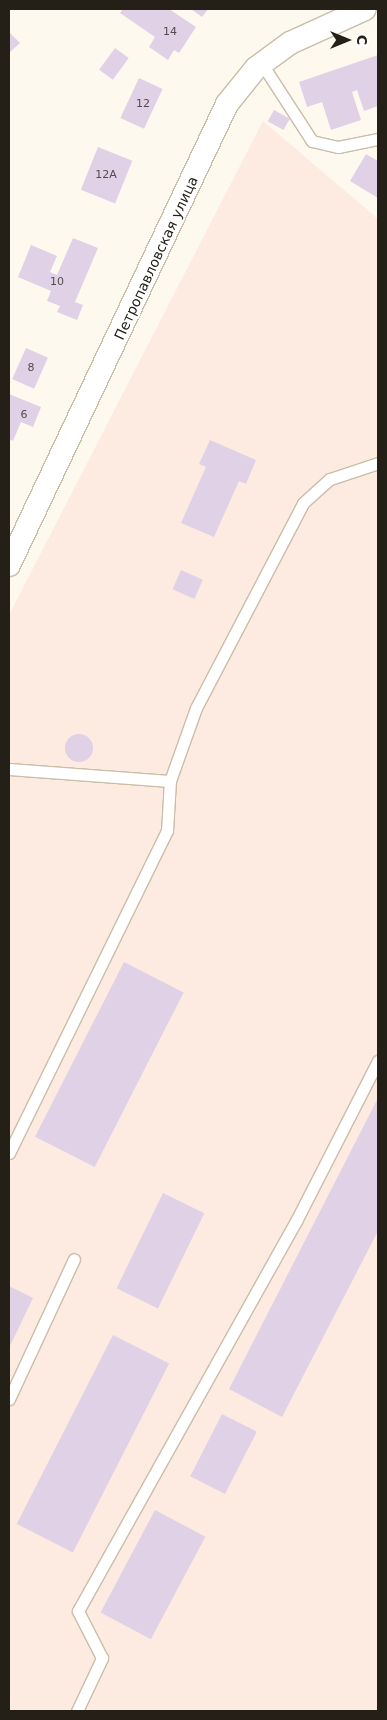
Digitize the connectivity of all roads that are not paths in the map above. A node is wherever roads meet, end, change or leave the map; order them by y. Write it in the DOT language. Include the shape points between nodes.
graph roads {
  1 [pos="365,9"];
  2 [pos="262,64"];
  3 [pos="378,139"];
  4 [pos="378,462"];
  5 [pos="9,565"];
  6 [pos="9,770"];
  7 [pos="170,781"];
  8 [pos="378,1061"];
  9 [pos="9,1153"];
  10 [pos="74,1259"];
  11 [pos="9,1399"];
  12 [pos="77,1711"];
  1 -- 2 [label="street, Петропавловская улица" via="290,43"];
  2 -- 3 [label="lane" via="312,141 338,148"];
  2 -- 5 [label="street, Петропавловская улица" via="227,104"];
  4 -- 7 [label="lane" via="330,479 303,503 196,708"];
  6 -- 7 [label="lane"];
  7 -- 9 [label="lane" via="167,831"];
  8 -- 12 [label="lane" via="296,1221 78,1611 102,1658"];
  10 -- 11 [label="lane"];
}
